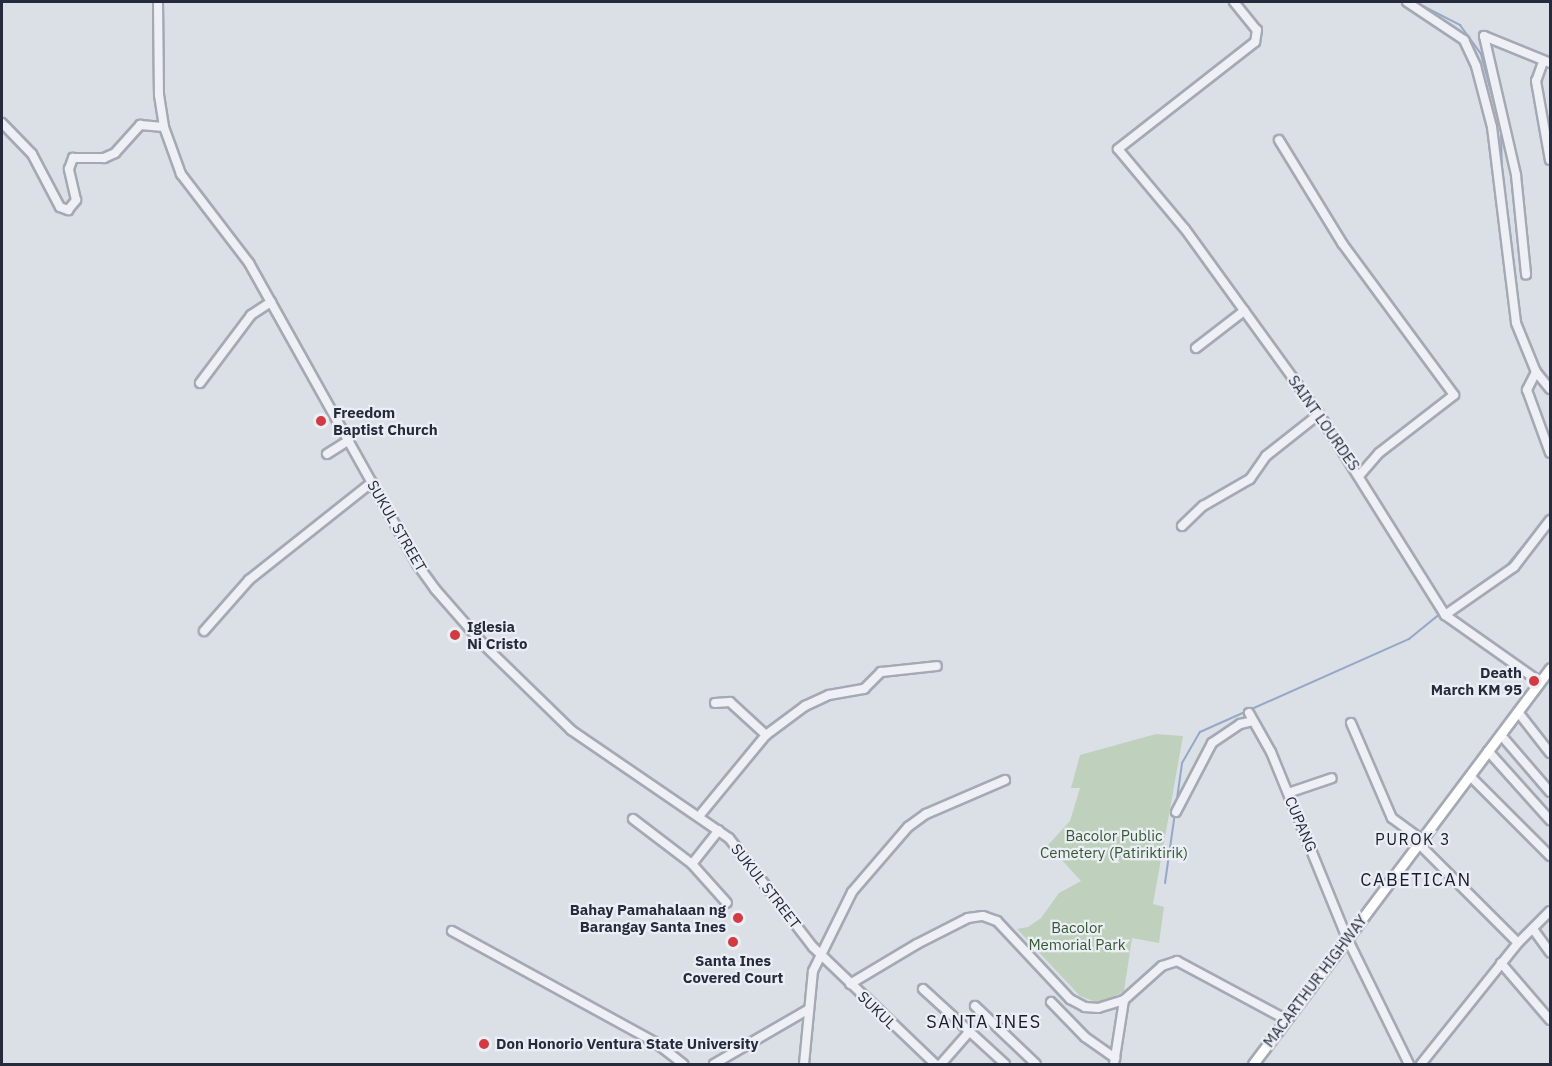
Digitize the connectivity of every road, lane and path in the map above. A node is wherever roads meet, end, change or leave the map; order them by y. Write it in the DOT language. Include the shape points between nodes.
graph roads {
  1 [pos="158,2"];
  2 [pos="1234,2"];
  3 [pos="1407,2"];
  4 [pos="1547,63"];
  5 [pos="2,123"];
  6 [pos="164,126"];
  7 [pos="1279,140"];
  8 [pos="1551,160"];
  9 [pos="1526,274"];
  10 [pos="272,302"];
  11 [pos="1244,311"];
  12 [pos="1196,348"];
  13 [pos="1536,372"];
  14 [pos="200,383"];
  15 [pos="1551,389"];
  16 [pos="1319,414"];
  17 [pos="349,440"];
  18 [pos="1551,453"];
  19 [pos="327,454"];
  20 [pos="1360,475"];
  21 [pos="372,482"];
  22 [pos="1551,520"];
  23 [pos="1182,526"];
  24 [pos="1443,612"];
  25 [pos="204,631"];
  26 [pos="937,666"];
  27 [pos="1551,668"];
  28 [pos="1540,682"];
  29 [pos="714,703"];
  30 [pos="1518,712"];
  31 [pos="1351,723"];
  32 [pos="766,735"];
  33 [pos="1501,735"];
  34 [pos="1488,751"];
  35 [pos="1551,753"];
  36 [pos="1470,776"];
  37 [pos="1332,778"];
  38 [pos="1005,780"];
  39 [pos="1551,792"];
  40 [pos="1288,793"];
  41 [pos="1176,812"];
  42 [pos="700,815"];
  43 [pos="633,819"];
  44 [pos="1551,820"];
  45 [pos="719,830"];
  46 [pos="1420,841"];
  47 [pos="1551,856"];
  48 [pos="692,864"];
  49 [pos="727,903"];
  50 [pos="1551,911"];
  51 [pos="1533,929"];
  52 [pos="452,931"];
  53 [pos="1347,938"];
  54 [pos="1518,943"];
  55 [pos="1551,952"];
  56 [pos="821,954"];
  57 [pos="1502,963"];
  58 [pos="850,984"];
  59 [pos="923,989"];
  60 [pos="1124,1000"];
  61 [pos="1051,1002"];
  62 [pos="975,1006"];
  63 [pos="807,1010"];
  64 [pos="1285,1019"];
  65 [pos="1551,1020"];
  66 [pos="969,1031"];
  67 [pos="1115,1061"];
  68 [pos="683,1065"];
  69 [pos="714,1065"];
  70 [pos="804,1065"];
  71 [pos="935,1065"];
  72 [pos="941,1065"];
  73 [pos="1005,1065"];
  74 [pos="1036,1065"];
  75 [pos="1253,1065"];
  76 [pos="1409,1065"];
  77 [pos="1421,1065"];
  1 -- 6 [label="street, SUKUL STREET"];
  2 -- 11 [label="street, SAINT LOURDES" via="1257,30 1255,42 1118,148 1185,229"];
  3 -- 13 [label="street" via="1464,40 1476,66 1492,128 1516,323"];
  4 -- 8 [label="street" via="1536,81"];
  4 -- 9 [label="street" via="1484,36 1516,175"];
  5 -- 6 [label="street" via="32,154 60,207 68,210 76,200 69,169 73,158 104,158 115,153 140,125"];
  6 -- 10 [label="street, SUKUL STREET" via="180,174 242,252"];
  7 -- 20 [label="street" via="1349,252 1454,395 1379,453"];
  10 -- 14 [label="street" via="251,315"];
  10 -- 17 [label="street, SUKUL STREET"];
  11 -- 12 [label="street"];
  11 -- 16 [label="street, SAINT LOURDES"];
  13 -- 15 [label="street"];
  13 -- 18 [label="street" via="1527,390"];
  16 -- 20 [label="street, SAINT LOURDES"];
  16 -- 23 [label="street" via="1266,456 1250,479 1203,506"];
  17 -- 19 [label="street"];
  17 -- 21 [label="street, SUKUL STREET"];
  20 -- 24 [label="street, SAINT LOURDES"];
  21 -- 25 [label="street" via="249,580"];
  21 -- 42 [label="street, SUKUL STREET" via="435,589 521,683 588,743"];
  22 -- 24 [label="street" via="1514,567"];
  24 -- 28 [label="street, SAINT LOURDES"];
  26 -- 32 [label="street" via="881,672 864,688 829,695 805,706"];
  27 -- 28 [label="main road, MACARTHUR HIGHWAY"];
  28 -- 30 [label="main road, MACARTHUR HIGHWAY"];
  29 -- 32 [label="street" via="730,702"];
  30 -- 33 [label="main road, MACARTHUR HIGHWAY"];
  30 -- 35 [label="street"];
  31 -- 46 [label="street" via="1392,818"];
  32 -- 42 [label="street"];
  33 -- 34 [label="main road, MACARTHUR HIGHWAY"];
  33 -- 39 [label="street"];
  34 -- 36 [label="main road, MACARTHUR HIGHWAY"];
  34 -- 44 [label="street"];
  36 -- 46 [label="main road, MACARTHUR HIGHWAY"];
  36 -- 47 [label="street"];
  37 -- 40 [label="street"];
  38 -- 56 [label="street" via="926,814 908,827 852,892"];
  40 -- 41 [label="street, CUPANG" via="1251,717 1212,743"];
  40 -- 53 [label="street, CUPANG"];
  42 -- 45 [label="street, SUKUL STREET"];
  43 -- 48 [label="street"];
  45 -- 48 [label="street"];
  45 -- 56 [label="street, SUKUL STREET" via="748,859"];
  46 -- 53 [label="main road, MACARTHUR HIGHWAY"];
  46 -- 54 [label="street"];
  48 -- 49 [label="street"];
  50 -- 51 [label="street"];
  51 -- 54 [label="street"];
  51 -- 55 [label="street"];
  52 -- 68 [label="street" via="655,1042"];
  53 -- 64 [label="main road, MACARTHUR HIGHWAY"];
  53 -- 76 [label="street, CUPANG"];
  54 -- 57 [label="street"];
  56 -- 58 [label="street, SUKUL"];
  56 -- 63 [label="street" via="813,971"];
  57 -- 65 [label="street"];
  57 -- 77 [label="street"];
  58 -- 60 [label="street" via="917,944 968,918 982,916 991,917 1006,928 1077,1004 1098,1008"];
  58 -- 71 [label="street, SUKUL"];
  59 -- 66 [label="street"];
  60 -- 64 [label="street" via="1162,966 1177,961"];
  60 -- 67 [label="street"];
  61 -- 67 [label="street"];
  62 -- 74 [label="street"];
  63 -- 69 [label="street"];
  63 -- 70 [label="street"];
  64 -- 75 [label="main road, MACARTHUR HIGHWAY"];
  66 -- 72 [label="street"];
  66 -- 73 [label="street"];
}
